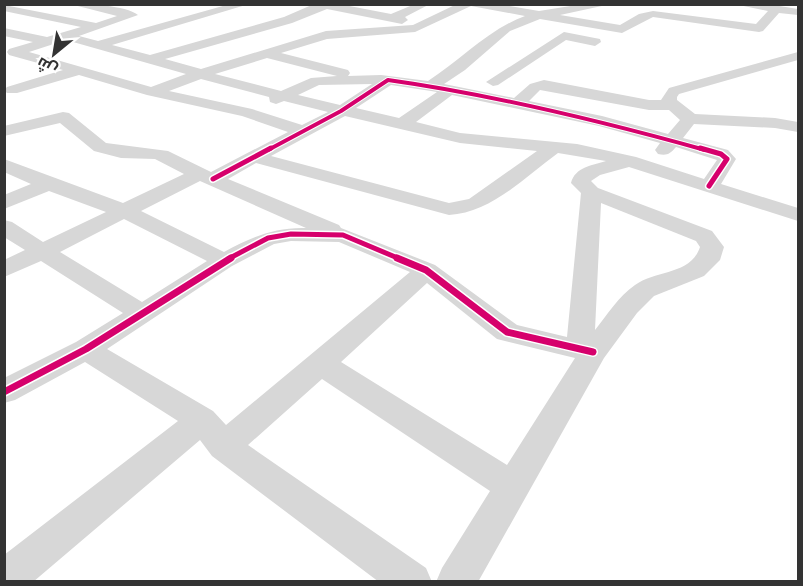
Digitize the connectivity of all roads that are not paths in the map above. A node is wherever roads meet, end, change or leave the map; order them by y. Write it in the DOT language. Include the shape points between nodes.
graph roads {
  1 [pos="23,4"];
  2 [pos="188,4"];
  3 [pos="425,4"];
  4 [pos="467,4"];
  5 [pos="547,4"];
  6 [pos="606,4"];
  7 [pos="739,4"];
  8 [pos="81,5"];
  9 [pos="242,5"];
  10 [pos="325,5"];
  11 [pos="483,5"];
  12 [pos="5,8"];
  13 [pos="776,9"];
  14 [pos="412,10"];
  15 [pos="131,12"];
  16 [pos="798,12"];
  17 [pos="535,15"];
  18 [pos="43,16"];
  19 [pos="443,16"];
  20 [pos="393,18"];
  21 [pos="224,20"];
  22 [pos="288,20"];
  23 [pos="464,20"];
  24 [pos="173,23"];
  25 [pos="426,24"];
  26 [pos="485,24"];
  27 [pos="4,26"];
  28 [pos="98,26"];
  29 [pos="156,27"];
  30 [pos="506,28"];
  31 [pos="622,29"];
  32 [pos="4,32"];
  33 [pos="249,32"];
  34 [pos="334,34"];
  35 [pos="68,36"];
  36 [pos="49,42"];
  37 [pos="100,44"];
  38 [pos="202,45"];
  39 [pos="291,47"];
  40 [pos="10,53"];
  41 [pos="131,53"];
  42 [pos="268,54"];
  43 [pos="798,57"];
  44 [pos="152,59"];
  45 [pos="241,62"];
  46 [pos="78,70"];
  47 [pos="201,74"];
  48 [pos="384,79"];
  49 [pos="482,80"];
  50 [pos="448,82"];
  51 [pos="532,90"];
  52 [pos="152,92"];
  53 [pos="10,94"];
  54 [pos="280,97"];
  55 [pos="614,97"];
  56 [pos="516,105"];
  57 [pos="672,105"];
  58 [pos="341,111"];
  59 [pos="246,112"];
  60 [pos="690,119"];
  61 [pos="602,121"];
  62 [pos="401,124"];
  63 [pos="798,127"];
  64 [pos="4,131"];
  65 [pos="303,131"];
  66 [pos="674,140"];
  67 [pos="555,146"];
  68 [pos="577,149"];
  69 [pos="254,157"];
  70 [pos="639,164"];
  71 [pos="4,165"];
  72 [pos="206,177"];
  73 [pos="49,184"];
  74 [pos="710,186"];
  75 [pos="591,192"];
  76 [pos="4,203"];
  77 [pos="124,211"];
  78 [pos="798,215"];
  79 [pos="4,227"];
  80 [pos="343,235"];
  81 [pos="43,251"];
  82 [pos="224,261"];
  83 [pos="4,270"];
  84 [pos="426,270"];
  85 [pos="141,313"];
  86 [pos="86,349"];
  87 [pos="586,350"];
  88 [pos="321,364"];
  89 [pos="4,392"];
  90 [pos="213,433"];
  91 [pos="513,487"];
  92 [pos="4,580"];
  93 [pos="412,582"];
  94 [pos="456,582"];
  1 -- 12 [label="street"];
  2 -- 21 [label="street"];
  3 -- 14 [label="street"];
  4 -- 19 [label="street"];
  5 -- 17 [label="street"];
  6 -- 17 [label="street"];
  7 -- 13 [label="street"];
  8 -- 15 [label="street"];
  8 -- 18 [label="street"];
  9 -- 21 [label="street"];
  9 -- 22 [label="street"];
  10 -- 20 [label="street"];
  10 -- 22 [label="street"];
  11 -- 17 [label="street"];
  12 -- 18 [label="street"];
  13 -- 16 [label="street"];
  13 -- 31 [label="street" via="759,28 652,14"];
  14 -- 19 [label="street"];
  14 -- 20 [label="street"];
  15 -- 24 [label="street"];
  15 -- 28 [label="street"];
  17 -- 30 [label="street"];
  17 -- 31 [label="street"];
  18 -- 27 [label="street"];
  18 -- 28 [label="street"];
  19 -- 23 [label="street"];
  19 -- 25 [label="street"];
  20 -- 25 [label="street"];
  21 -- 24 [label="street" via="201,16"];
  21 -- 33 [label="street"];
  22 -- 33 [label="street"];
  22 -- 34 [label="street"];
  24 -- 29 [label="street"];
  25 -- 34 [label="street"];
  26 -- 30 [label="street"];
  28 -- 35 [label="street"];
  29 -- 37 [label="street"];
  29 -- 38 [label="street"];
  30 -- 50 [label="street"];
  31 -- 49 [label="street" via="627,34 613,45 564,36"];
  32 -- 36 [label="street"];
  33 -- 38 [label="street"];
  33 -- 39 [label="street"];
  34 -- 39 [label="street"];
  35 -- 36 [label="street"];
  35 -- 37 [label="street"];
  36 -- 40 [label="street"];
  37 -- 41 [label="street"];
  38 -- 44 [label="street"];
  38 -- 45 [label="street"];
  39 -- 42 [label="street"];
  40 -- 46 [label="street"];
  41 -- 44 [label="street"];
  41 -- 46 [label="street"];
  42 -- 45 [label="street"];
  42 -- 48 [label="street"];
  43 -- 57 [label="street" via="680,88 669,97"];
  44 -- 47 [label="street"];
  45 -- 47 [label="street"];
  46 -- 52 [label="street"];
  46 -- 53 [label="street"];
  47 -- 52 [label="street"];
  47 -- 54 [label="street"];
  48 -- 50 [label="street" via="431,86"];
  48 -- 54 [label="street" via="316,81"];
  48 -- 58 [label="street"];
  49 -- 50 [label="street"];
  49 -- 51 [label="street"];
  50 -- 56 [label="street"];
  50 -- 62 [label="street"];
  51 -- 55 [label="street" via="544,85"];
  51 -- 56 [label="street"];
  52 -- 59 [label="street"];
  54 -- 58 [label="street"];
  54 -- 59 [label="street"];
  55 -- 57 [label="street" via="655,106"];
  55 -- 61 [label="street"];
  56 -- 61 [label="street"];
  57 -- 60 [label="street"];
  58 -- 62 [label="street"];
  58 -- 65 [label="street"];
  59 -- 65 [label="street"];
  60 -- 63 [label="street"];
  60 -- 66 [label="street"];
  61 -- 66 [label="street"];
  61 -- 68 [label="street"];
  62 -- 67 [label="street" via="467,139"];
  64 -- 72 [label="street" via="56,112 100,147 121,153 155,153"];
  65 -- 69 [label="street"];
  66 -- 70 [label="street"];
  66 -- 74 [label="street" via="726,156"];
  67 -- 68 [label="street"];
  67 -- 69 [label="street" via="476,203 449,209"];
  68 -- 70 [label="street"];
  69 -- 72 [label="street"];
  70 -- 74 [label="street"];
  70 -- 75 [label="street" via="593,171 581,183"];
  71 -- 73 [label="street"];
  72 -- 77 [label="street"];
  72 -- 80 [label="street"];
  73 -- 76 [label="street"];
  73 -- 77 [label="street"];
  74 -- 78 [label="street"];
  75 -- 87 [label="street"];
  75 -- 87 [label="street" via="704,236 712,246 708,260 695,271 645,290"];
  77 -- 81 [label="street"];
  77 -- 82 [label="street"];
  79 -- 81 [label="street"];
  80 -- 82 [label="street" via="291,234 268,238"];
  80 -- 84 [label="street"];
  81 -- 83 [label="street"];
  81 -- 85 [label="street"];
  82 -- 85 [label="street"];
  84 -- 87 [label="street" via="507,332"];
  84 -- 88 [label="street"];
  85 -- 86 [label="street"];
  86 -- 89 [label="street"];
  86 -- 90 [label="street"];
  87 -- 91 [label="street"];
  88 -- 90 [label="street"];
  88 -- 91 [label="street"];
  90 -- 92 [label="street"];
  90 -- 93 [label="street"];
  91 -- 94 [label="street"];
}
